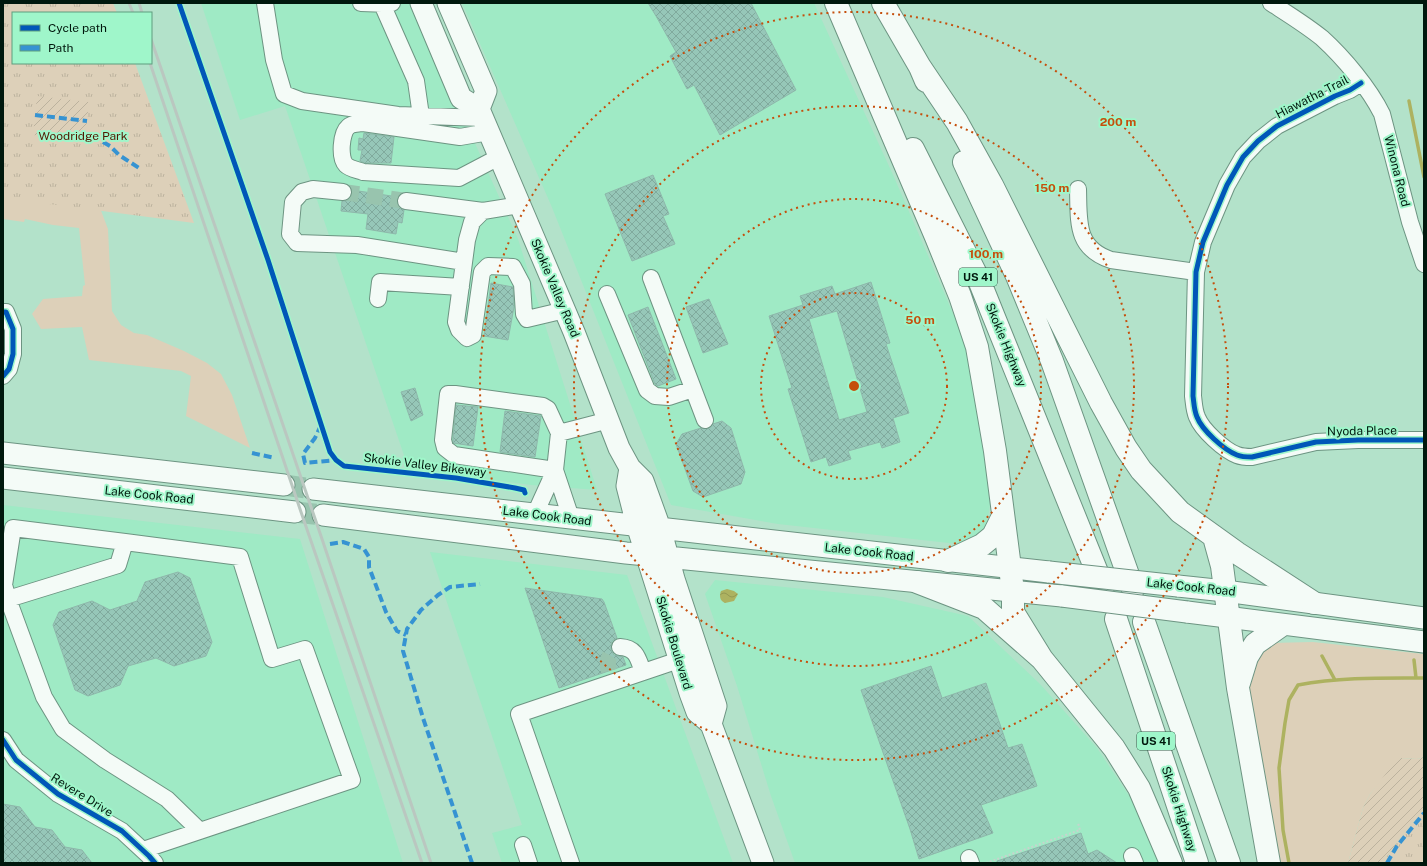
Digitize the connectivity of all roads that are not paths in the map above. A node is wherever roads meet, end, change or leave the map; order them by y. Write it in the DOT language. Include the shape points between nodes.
graph roads {
  1 [pos="265,3"];
  2 [pos="362,3"];
  3 [pos="421,3"];
  4 [pos="448,3"];
  5 [pos="836,3"];
  6 [pos="839,3"];
  7 [pos="883,3"];
  8 [pos="1272,3"];
  9 [pos="387,4"];
  10 [pos="920,67"];
  11 [pos="1361,83"];
  12 [pos="421,116"];
  13 [pos="484,120"];
  14 [pos="499,157"];
  15 [pos="1078,189"];
  16 [pos="344,192"];
  17 [pos="406,201"];
  18 [pos="520,204"];
  19 [pos="483,211"];
  20 [pos="464,262"];
  21 [pos="1424,264"];
  22 [pos="1196,272"];
  23 [pos="651,278"];
  24 [pos="461,287"];
  25 [pos="606,294"];
  26 [pos="378,299"];
  27 [pos="565,310"];
  28 [pos="3,312"];
  29 [pos="8,348"];
  30 [pos="1194,371"];
  31 [pos="3,376"];
  32 [pos="693,389"];
  33 [pos="609,420"];
  34 [pos="705,420"];
  35 [pos="559,433"];
  36 [pos="1424,440"];
  37 [pos="3,453"];
  38 [pos="630,468"];
  39 [pos="555,470"];
  40 [pos="3,478"];
  41 [pos="284,485"];
  42 [pos="312,489"];
  43 [pos="295,512"];
  44 [pos="535,514"];
  45 [pos="323,515"];
  46 [pos="1003,516"];
  47 [pos="571,518"];
  48 [pos="637,525"];
  49 [pos="660,528"];
  50 [pos="1214,536"];
  51 [pos="125,542"];
  52 [pos="647,555"];
  53 [pos="668,558"];
  54 [pos="948,561"];
  55 [pos="1009,567"];
  56 [pos="917,582"];
  57 [pos="1103,587"];
  58 [pos="1133,589"];
  59 [pos="1225,591"];
  60 [pos="1013,592"];
  61 [pos="6,600"];
  62 [pos="1314,603"];
  63 [pos="1228,618"];
  64 [pos="1424,618"];
  65 [pos="1116,619"];
  66 [pos="1144,622"];
  67 [pos="1282,625"];
  68 [pos="1424,642"];
  69 [pos="620,647"];
  70 [pos="1042,659"];
  71 [pos="679,660"];
  72 [pos="643,672"];
  73 [pos="1238,688"];
  74 [pos="711,724"];
  75 [pos="5,746"];
  76 [pos="200,831"];
  77 [pos="523,845"];
  78 [pos="143,850"];
  79 [pos="155,863"];
  80 [pos="529,863"];
  81 [pos="571,863"];
  82 [pos="763,863"];
  83 [pos="1171,863"];
  84 [pos="1197,863"];
  85 [pos="1229,863"];
  86 [pos="1269,863"];
  1 -- 12 [label="street" via="274,60 284,94 302,101"];
  2 -- 9 [label="street"];
  3 -- 13 [label="main road" via="461,98"];
  4 -- 13 [label="main road" via="486,91"];
  5 -- 46 [label="highway" via="936,237 974,339 988,406"];
  6 -- 57 [label="highway, Skokie Highway / US 41" via="979,280"];
  7 -- 10 [label="highway, US 41"];
  8 -- 11 [label="street, Winona Road" via="1320,37 1344,59"];
  9 -- 12 [label="street" via="416,81"];
  10 -- 50 [label="highway" via="957,122 992,185 1126,448 1141,470 1180,512"];
  10 -- 58 [label="highway, US 41" via="1017,276 1049,354"];
  11 -- 21 [label="street, Winona Road" via="1382,114 1410,222"];
  11 -- 22 [label="street, Hiawatha Trail" via="1277,126 1243,157 1227,185 1203,242"];
  12 -- 13 [label="street"];
  13 -- 14 [label="main road, Skokie Valley Road"];
  13 -- 14 [label="street" via="460,137 363,123 353,124 343,135 342,157 346,164 363,172 459,178"];
  14 -- 18 [label="main road, Skokie Valley Road"];
  15 -- 22 [label="street" via="1082,235 1093,252 1111,260"];
  16 -- 20 [label="street" via="313,188 302,192 293,202 290,234 297,243 357,245"];
  17 -- 19 [label="street"];
  18 -- 19 [label="street"];
  18 -- 27 [label="main road, Skokie Valley Road"];
  19 -- 20 [label="street" via="472,222"];
  20 -- 24 [label="street"];
  22 -- 30 [label="street, Hiawatha Trail"];
  23 -- 32 [label="street"];
  24 -- 26 [label="street" via="380,282"];
  24 -- 27 [label="street" via="456,322 466,338 473,335 482,272 488,266 513,267 522,284 524,314 527,319"];
  25 -- 32 [label="street" via="647,390 655,396 669,397"];
  27 -- 33 [label="main road, Skokie Valley Road"];
  28 -- 29 [label="street" via="6,312 13,329"];
  29 -- 31 [label="street" via="9,369"];
  30 -- 36 [label="street, Nyoda Place" via="1193,396 1197,418 1202,427 1220,444 1236,454 1252,457 1316,442"];
  32 -- 34 [label="street"];
  33 -- 35 [label="street"];
  33 -- 38 [label="main road, Skokie Valley Road" via="619,448"];
  35 -- 39 [label="street"];
  35 -- 39 [label="street" via="548,409 543,406 448,394 443,440 446,448 454,455"];
  37 -- 41 [label="main road, Lake Cook Road"];
  38 -- 48 [label="main road" via="627,486"];
  38 -- 49 [label="main road, Skokie Valley Road" via="643,481"];
  39 -- 44 [label="street"];
  39 -- 47 [label="street"];
  40 -- 43 [label="main road, Lake Cook Road"];
  42 -- 44 [label="main road, Lake Cook Road"];
  44 -- 47 [label="main road, Lake Cook Road"];
  45 -- 52 [label="main road, Lake Cook Road"];
  46 -- 54 [label="highway" via="993,536 982,546"];
  46 -- 55 [label="highway"];
  47 -- 48 [label="main road, Lake Cook Road"];
  48 -- 49 [label="main road, Lake Cook Road"];
  48 -- 52 [label="main road"];
  49 -- 53 [label="main road, Skokie Valley Road"];
  49 -- 54 [label="main road, Lake Cook Road"];
  50 -- 59 [label="highway"];
  50 -- 62 [label="highway"];
  51 -- 61 [label="street" via="118,565"];
  51 -- 61 [label="street" via="14,528 4,585"];
  51 -- 76 [label="street" via="240,557 272,659 305,649 352,780"];
  52 -- 53 [label="main road, Lake Cook Road"];
  52 -- 71 [label="main road, Skokie Boulevard"];
  53 -- 56 [label="main road, Lake Cook Road"];
  53 -- 74 [label="main road, Skokie Boulevard" via="716,706"];
  54 -- 55 [label="main road, Lake Cook Road"];
  55 -- 59 [label="main road, Lake Cook Road, bridge"];
  55 -- 60 [label="highway"];
  56 -- 60 [label="main road, Lake Cook Road"];
  56 -- 70 [label="highway" via="984,608"];
  59 -- 62 [label="main road, Lake Cook Road"];
  59 -- 63 [label="highway"];
  60 -- 63 [label="main road, Lake Cook Road, bridge"];
  60 -- 70 [label="highway" via="1012,612"];
  61 -- 76 [label="street" via="44,697 63,729 105,760 167,799"];
  62 -- 64 [label="main road, Lake Cook Road"];
  63 -- 67 [label="main road, Lake Cook Road"];
  63 -- 73 [label="highway"];
  65 -- 84 [label="highway, Skokie Highway / US 41"];
  66 -- 85 [label="highway, US 41"];
  67 -- 68 [label="main road, Lake Cook Road"];
  67 -- 73 [label="highway" via="1255,644 1247,657"];
  69 -- 72 [label="street" via="627,647 634,652"];
  70 -- 83 [label="highway" via="1114,748 1139,788"];
  71 -- 72 [label="street"];
  71 -- 74 [label="main road, Skokie Boulevard" via="697,712"];
  72 -- 81 [label="street" via="611,677 519,714"];
  73 -- 86 [label="highway"];
  74 -- 82 [label="main road, Skokie Boulevard"];
  75 -- 78 [label="street, Revere Drive" via="16,760 58,794 122,831"];
  76 -- 78 [label="street"];
  77 -- 80 [label="street"];
  78 -- 79 [label="street, Revere Drive"];
}
